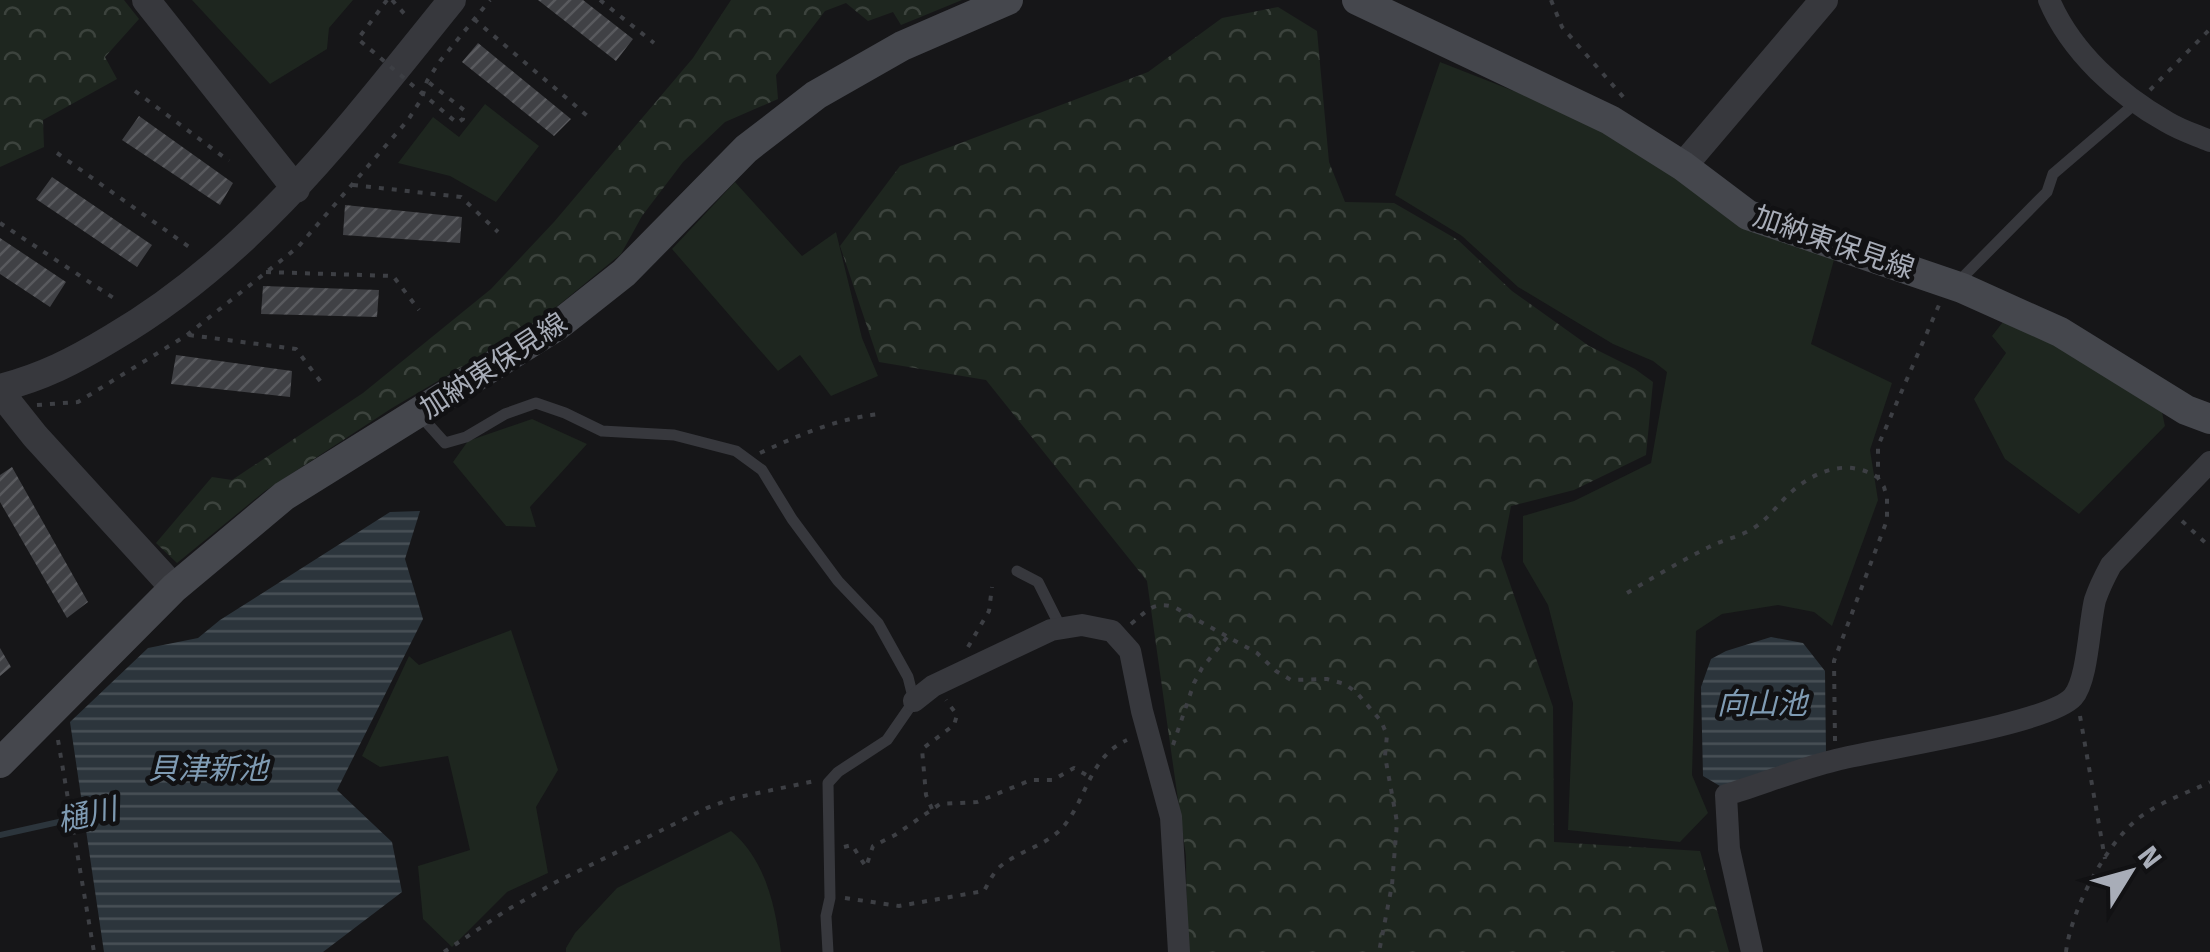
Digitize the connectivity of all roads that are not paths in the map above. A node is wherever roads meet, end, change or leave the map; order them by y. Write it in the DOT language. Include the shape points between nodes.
graph roads {
  1 [pos="146,0"];
  2 [pos="452,0"];
  3 [pos="1008,0"];
  4 [pos="1357,0"];
  5 [pos="1824,0"];
  6 [pos="2050,0"];
  7 [pos="2138,102"];
  8 [pos="2210,142"];
  9 [pos="1683,166"];
  10 [pos="296,189"];
  11 [pos="1955,285"];
  12 [pos="0,390"];
  13 [pos="418,414"];
  14 [pos="2210,418"];
  15 [pos="2210,462"];
  16 [pos="1017,571"];
  17 [pos="174,588"];
  18 [pos="1061,628"];
  19 [pos="933,688"];
  20 [pos="0,764"];
  21 [pos="828,952"];
  22 [pos="1178,952"];
  23 [pos="1752,952"];
  1 -- 10 [label="street"];
  2 -- 10 [label="street"];
  3 -- 13 [label="main road, 加納東保見線" via="902,46 816,95 746,149 611,284"];
  4 -- 9 [label="main road, 加納東保見線" via="1610,120"];
  5 -- 9 [label="street"];
  6 -- 7 [label="street" via="2099,72"];
  7 -- 8 [label="street"];
  7 -- 11 [label="lane" via="2053,174 2047,192"];
  9 -- 11 [label="main road, 加納東保見線" via="1748,214"];
  10 -- 12 [label="street" via="142,320 44,376"];
  11 -- 14 [label="main road, 加納東保見線" via="2060,332"];
  12 -- 17 [label="street"];
  13 -- 17 [label="main road, 加納東保見線" via="284,496"];
  13 -- 19 [label="lane" via="445,442 536,403 602,431 674,435 736,452 762,470 838,581 878,623 908,677"];
  15 -- 23 [label="street" via="2105,575 2072,698 2022,719 1835,760 1726,796 1729,849"];
  16 -- 18 [label="lane" via="1038,582"];
  17 -- 20 [label="main road, 加納東保見線"];
  18 -- 19 [label="street"];
  18 -- 22 [label="street" via="1082,624 1112,631 1130,652 1171,818"];
  19 -- 21 [label="lane" via="888,740 830,778"];
}
